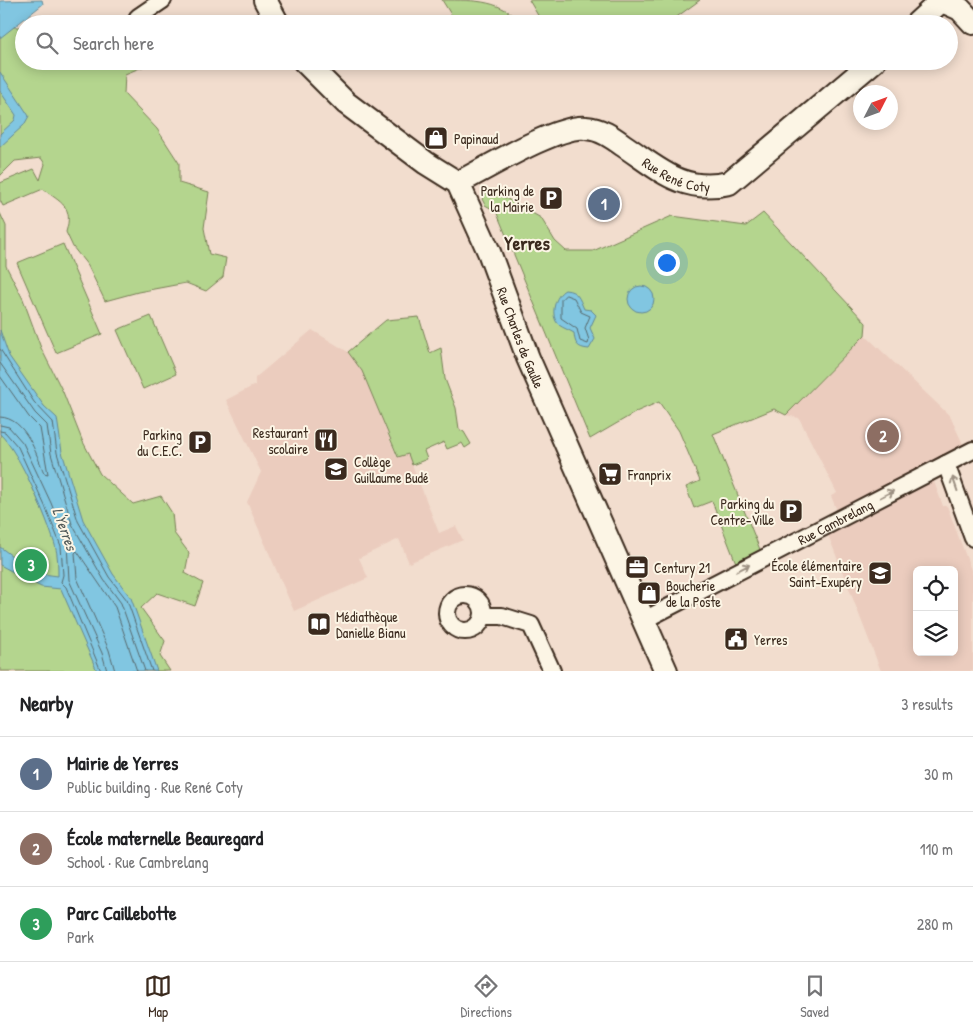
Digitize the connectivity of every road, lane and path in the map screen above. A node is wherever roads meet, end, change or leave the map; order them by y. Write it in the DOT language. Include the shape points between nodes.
graph roads {
  1 [pos="163,0"];
  2 [pos="265,0"];
  3 [pos="941,1"];
  4 [pos="141,15"];
  5 [pos="273,15"];
  6 [pos="926,15"];
  7 [pos="973,23"];
  8 [pos="313,70"];
  9 [pos="863,70"];
  10 [pos="458,183"];
  11 [pos="973,450"];
  12 [pos="946,464"];
  13 [pos="973,538"];
  14 [pos="484,616"];
  15 [pos="644,620"];
  16 [pos="552,671"];
  17 [pos="666,671"];
  1 -- 4 [label="street"];
  2 -- 5 [label="street"];
  3 -- 6 [label="street"];
  3 -- 7 [label="street" via="960,9"];
  8 -- 10 [label="street" via="346,103"];
  9 -- 10 [label="street, Rue René Coty" via="729,183 713,187 679,182 605,132 585,127 563,132"];
  10 -- 15 [label="street, Rue Charles de Gaulle" via="489,252 528,358"];
  11 -- 12 [label="street, Rue Cambrelang"];
  13 -- 12 [label="street, one-way"];
  15 -- 12 [label="street, Rue Cambrelang, one-way"];
  14 -- 16 [label="street" via="502,616 531,625"];
  15 -- 17 [label="street, Rue Charles de Gaulle"];
}
